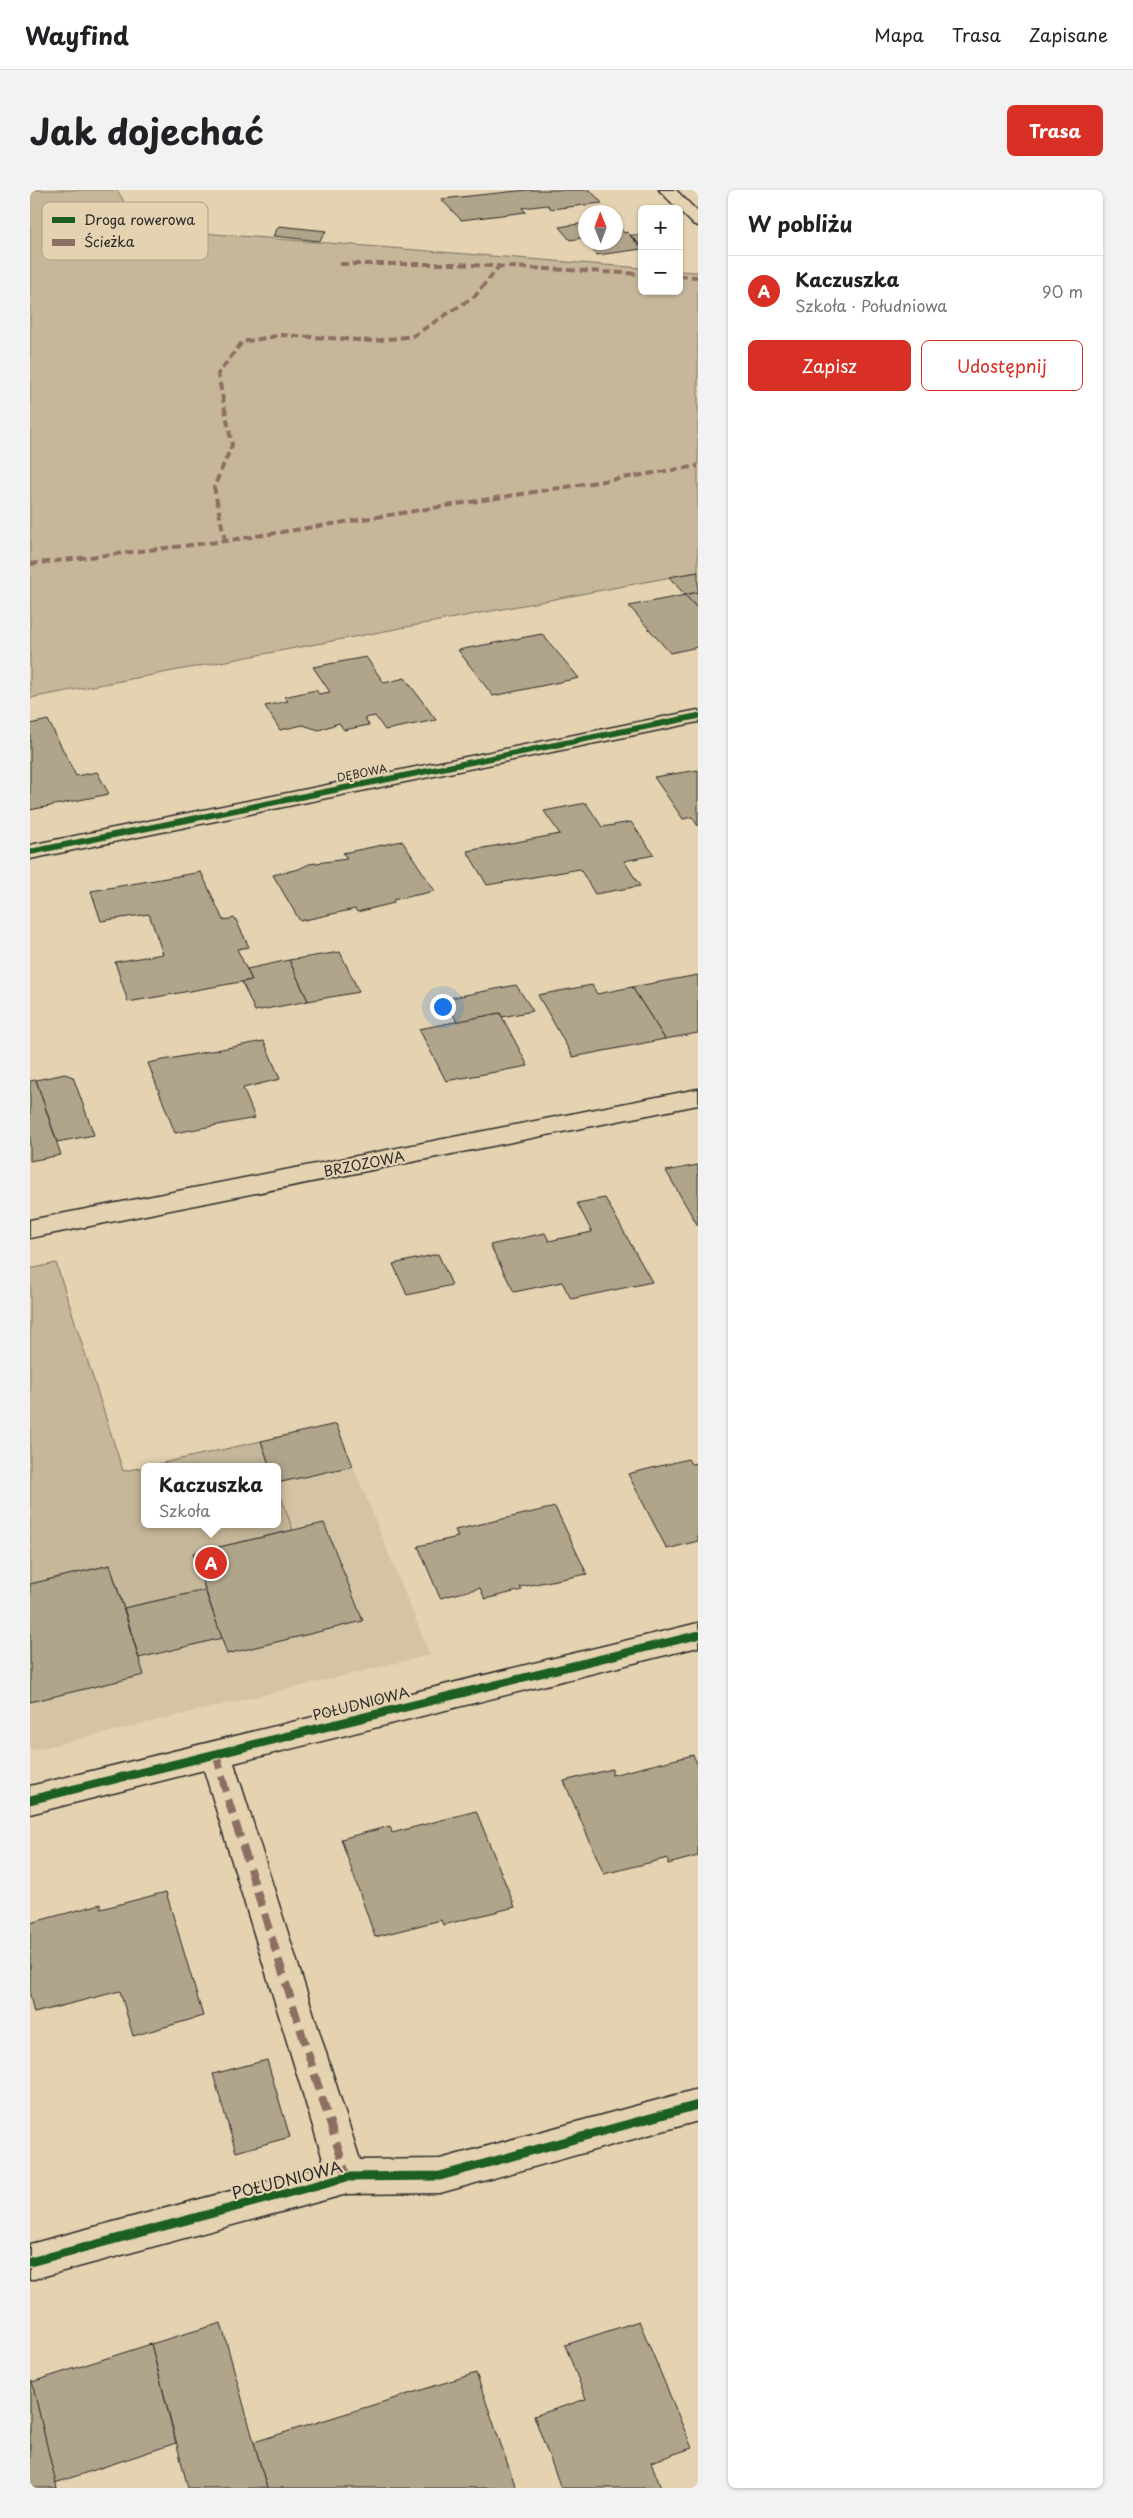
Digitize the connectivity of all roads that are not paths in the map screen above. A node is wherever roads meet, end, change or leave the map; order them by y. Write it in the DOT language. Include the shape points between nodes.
graph roads {
  1 [pos="667,190"];
  2 [pos="698,221"];
  3 [pos="698,716"];
  4 [pos="30,852"];
  5 [pos="698,1098"];
  6 [pos="30,1229"];
  7 [pos="698,1634"];
  8 [pos="216,1753"];
  9 [pos="30,1800"];
  10 [pos="698,2105"];
  11 [pos="347,2177"];
  12 [pos="30,2262"];
  1 -- 2 [label="street"];
  3 -- 4 [label="street, DĘBOWA"];
  5 -- 6 [label="street, BRZOZOWA"];
  7 -- 8 [label="street, POŁUDNIOWA"];
  8 -- 9 [label="street, POŁUDNIOWA"];
  8 -- 11 [label="street, POŁUDNIOWA"];
  10 -- 11 [label="street, POŁUDNIOWA" via="440,2176"];
  11 -- 12 [label="street, POŁUDNIOWA"];
}
